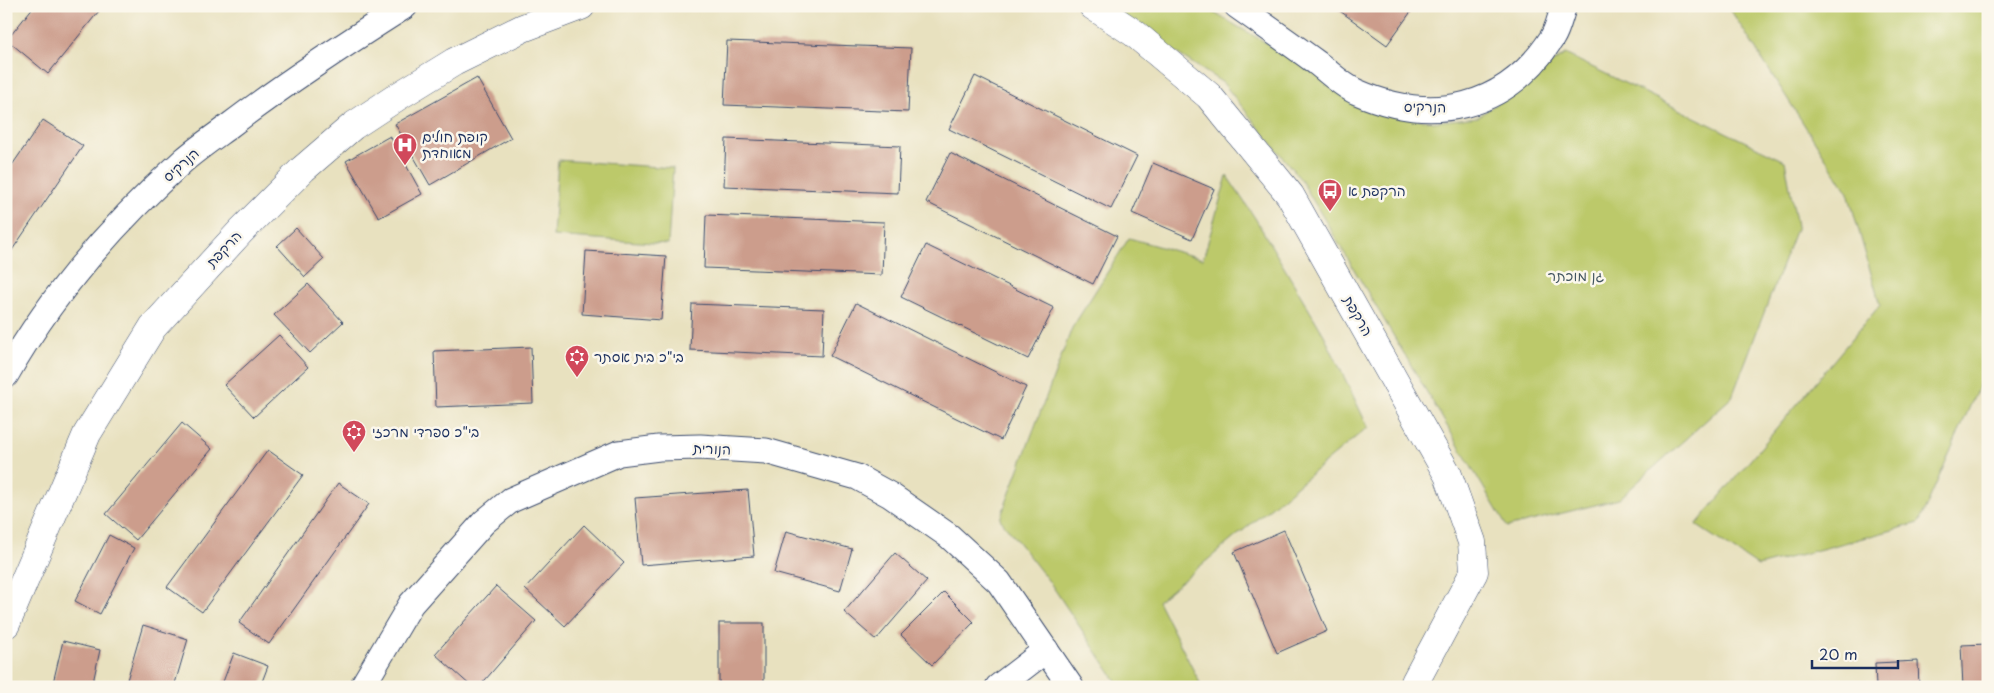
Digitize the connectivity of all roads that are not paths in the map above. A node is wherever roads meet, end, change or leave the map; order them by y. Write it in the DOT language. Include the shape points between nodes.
graph roads {
  1 [pos="404,6"];
  2 [pos="581,6"];
  3 [pos="1093,6"];
  4 [pos="1237,6"];
  5 [pos="1564,6"];
  6 [pos="6,375"];
  7 [pos="6,624"];
  8 [pos="1046,650"];
  9 [pos="362,687"];
  10 [pos="998,687"];
  11 [pos="1071,687"];
  12 [pos="1415,687"];
  1 -- 6 [label="street, הנרקיס" via="262,100 185,160 118,226 65,286 24,343"];
  2 -- 7 [label="street, הרקפת" via="523,28 454,62 353,126 241,231 153,327 87,434"];
  3 -- 12 [label="street, הרקפת" via="1134,33 1209,96 1290,195 1448,475 1472,542 1474,572"];
  4 -- 5 [label="street, הנרקיס" via="1356,91 1398,107 1426,110 1470,105 1504,88 1529,67 1553,37"];
  8 -- 9 [label="street, הנורית" via="998,582 949,536 890,495 857,477 766,451 659,448 619,453 511,500 484,522 411,604"];
  8 -- 10 [label="street"];
  8 -- 11 [label="street, הנורית"];
}
